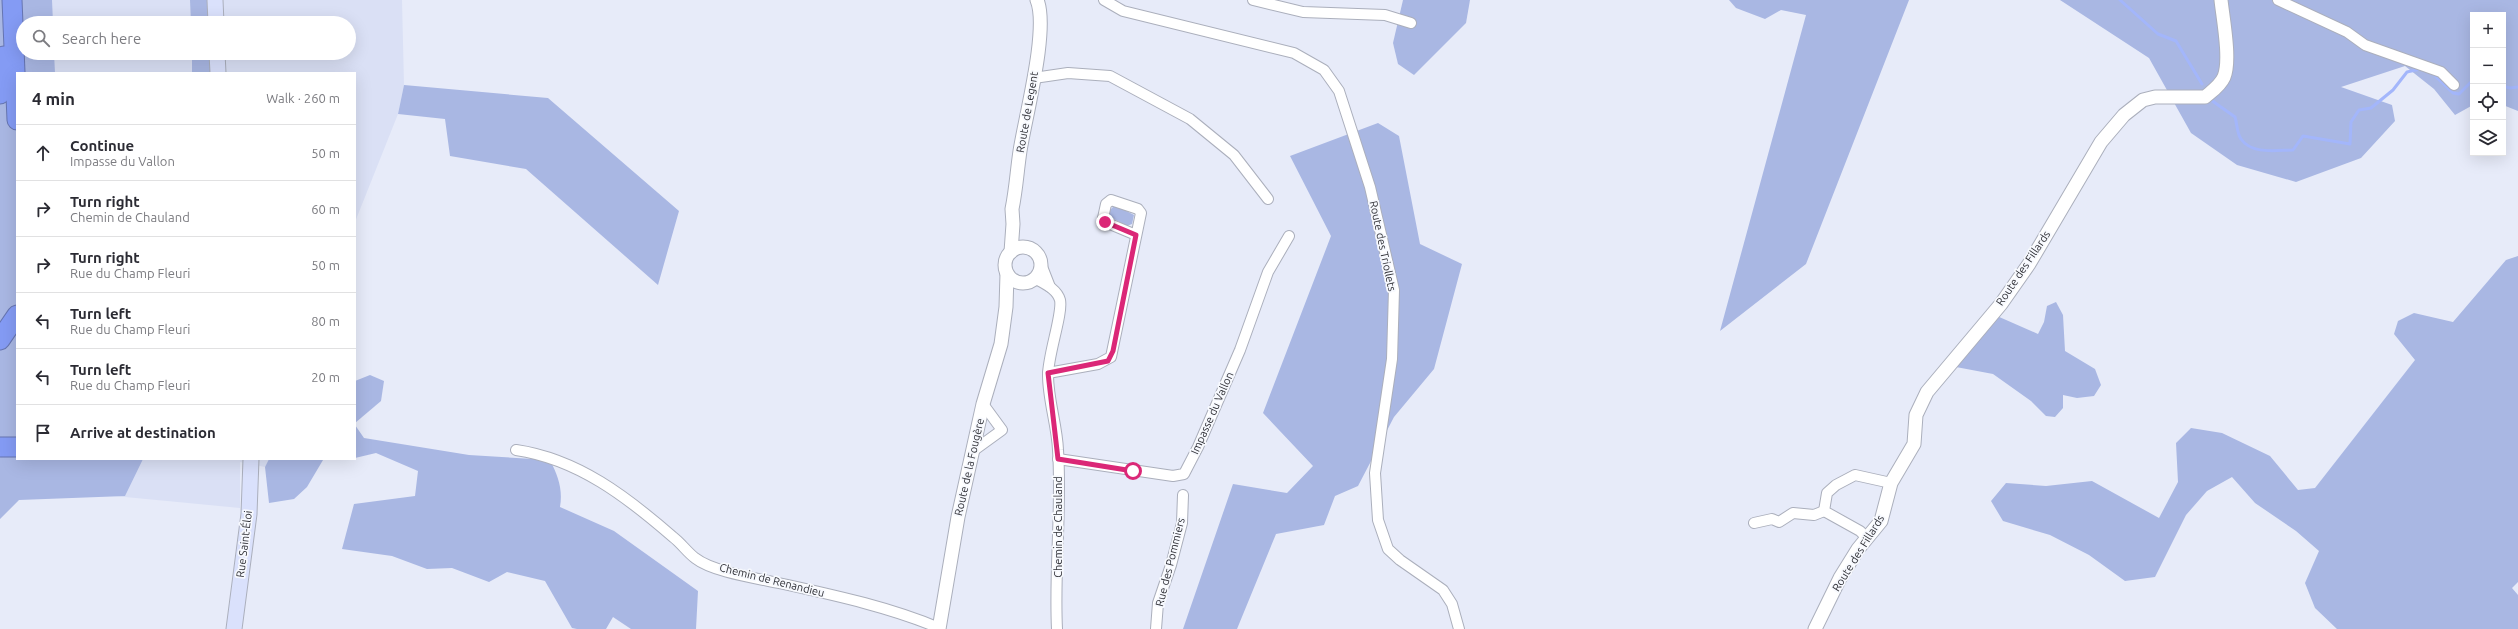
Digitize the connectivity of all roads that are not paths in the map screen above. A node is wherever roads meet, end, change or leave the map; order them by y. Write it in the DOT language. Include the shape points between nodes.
graph roads {
  1 [pos="11,0"];
  2 [pos="214,0"];
  3 [pos="1104,0"];
  4 [pos="1253,0"];
  5 [pos="2221,0"];
  6 [pos="2278,0"];
  7 [pos="1038,1"];
  8 [pos="215,16"];
  9 [pos="1411,23"];
  10 [pos="217,60"];
  11 [pos="218,72"];
  12 [pos="1034,78"];
  13 [pos="2454,85"];
  14 [pos="0,94"];
  15 [pos="16,100"];
  16 [pos="1268,199"];
  17 [pos="1013,224"];
  18 [pos="1136,235"];
  19 [pos="1289,236"];
  20 [pos="1030,248"];
  21 [pos="1011,252"];
  22 [pos="1041,264"];
  23 [pos="1007,274"];
  24 [pos="1036,279"];
  25 [pos="1022,284"];
  26 [pos="1050,287"];
  27 [pos="1006,308"];
  28 [pos="16,316"];
  29 [pos="0,340"];
  30 [pos="1048,373"];
  31 [pos="983,404"];
  32 [pos="0,447"];
  33 [pos="16,447"];
  34 [pos="516,450"];
  35 [pos="973,451"];
  36 [pos="0,453"];
  37 [pos="16,453"];
  38 [pos="1058,459"];
  39 [pos="250,460"];
  40 [pos="1891,483"];
  41 [pos="1183,495"];
  42 [pos="1824,511"];
  43 [pos="1754,523"];
  44 [pos="1867,538"];
  45 [pos="234,629"];
  46 [pos="939,629"];
  47 [pos="1057,629"];
  48 [pos="1156,629"];
  49 [pos="1459,629"];
  50 [pos="1815,629"];
  1 -- 14 [label="highway"];
  1 -- 15 [label="highway"];
  2 -- 8 [label="main road"];
  3 -- 49 [label="street, Route des Triollets" via="1123,11 1294,54 1324,70 1339,91 1370,187 1394,290 1392,360 1374,473 1378,520 1388,549 1443,590 1452,604"];
  4 -- 9 [label="street" via="1303,12 1385,15"];
  5 -- 40 [label="street, Route des Fillards" via="2225,58 2221,82 2205,97 2155,97 2143,100 2124,115 2088,161 2037,250 2009,292 1927,392 1916,415 1914,444"];
  6 -- 13 [label="street" via="2347,32 2365,45 2441,72"];
  7 -- 12 [label="street, Route de Legent" via="1040,12"];
  10 -- 11 [label="main road"];
  12 -- 16 [label="street" via="1068,73 1110,76 1190,119 1234,155"];
  12 -- 17 [label="street, Route de Legent" via="1012,209"];
  17 -- 20 [label="street"];
  17 -- 21 [label="street, Route de Legent"];
  18 -- 30 [label="street" via="1111,358 1098,364"];
  19 -- 38 [label="street, Impasse du Vallon" via="1268,272 1240,350 1184,474 1173,476"];
  20 -- 21 [label="street" via="1020,248"];
  20 -- 22 [label="street" via="1038,255"];
  21 -- 23 [label="street" via="1005,262"];
  22 -- 24 [label="street"];
  22 -- 26 [label="street, Chemin de Chauland"];
  23 -- 25 [label="street"];
  23 -- 27 [label="street, Route de la Fougère"];
  24 -- 25 [label="street"];
  24 -- 26 [label="street, Chemin de Chauland"];
  25 -- 27 [label="street, Route de la Fougère"];
  26 -- 30 [label="street, Chemin de Chauland" via="1060,300 1060,308 1049,355"];
  27 -- 31 [label="street, Route de la Fougère" via="998,354"];
  28 -- 29 [label="highway"];
  30 -- 38 [label="street, Chemin de Chauland"];
  31 -- 35 [label="street, Route de la Fougère"];
  31 -- 35 [label="street" via="1002,430"];
  32 -- 33 [label="highway"];
  34 -- 46 [label="street, Chemin de Renandieu" via="536,453 578,468 622,495 695,559 729,572 815,590 921,620"];
  35 -- 46 [label="street, Route de la Fougère" via="958,517"];
  36 -- 37 [label="highway"];
  38 -- 47 [label="street, Chemin de Chauland"];
  39 -- 45 [label="main road, Rue Saint-Éloi" via="249,514"];
  40 -- 42 [label="street" via="1855,475 1827,493"];
  40 -- 44 [label="street, Route des Fillards" via="1881,521"];
  41 -- 48 [label="street, Rue des Pommiers" via="1182,523 1158,603"];
  42 -- 43 [label="street" via="1814,515 1793,513 1779,522 1772,519"];
  42 -- 44 [label="street" via="1860,531"];
  44 -- 50 [label="street, Route des Fillards" via="1840,578"];
}
